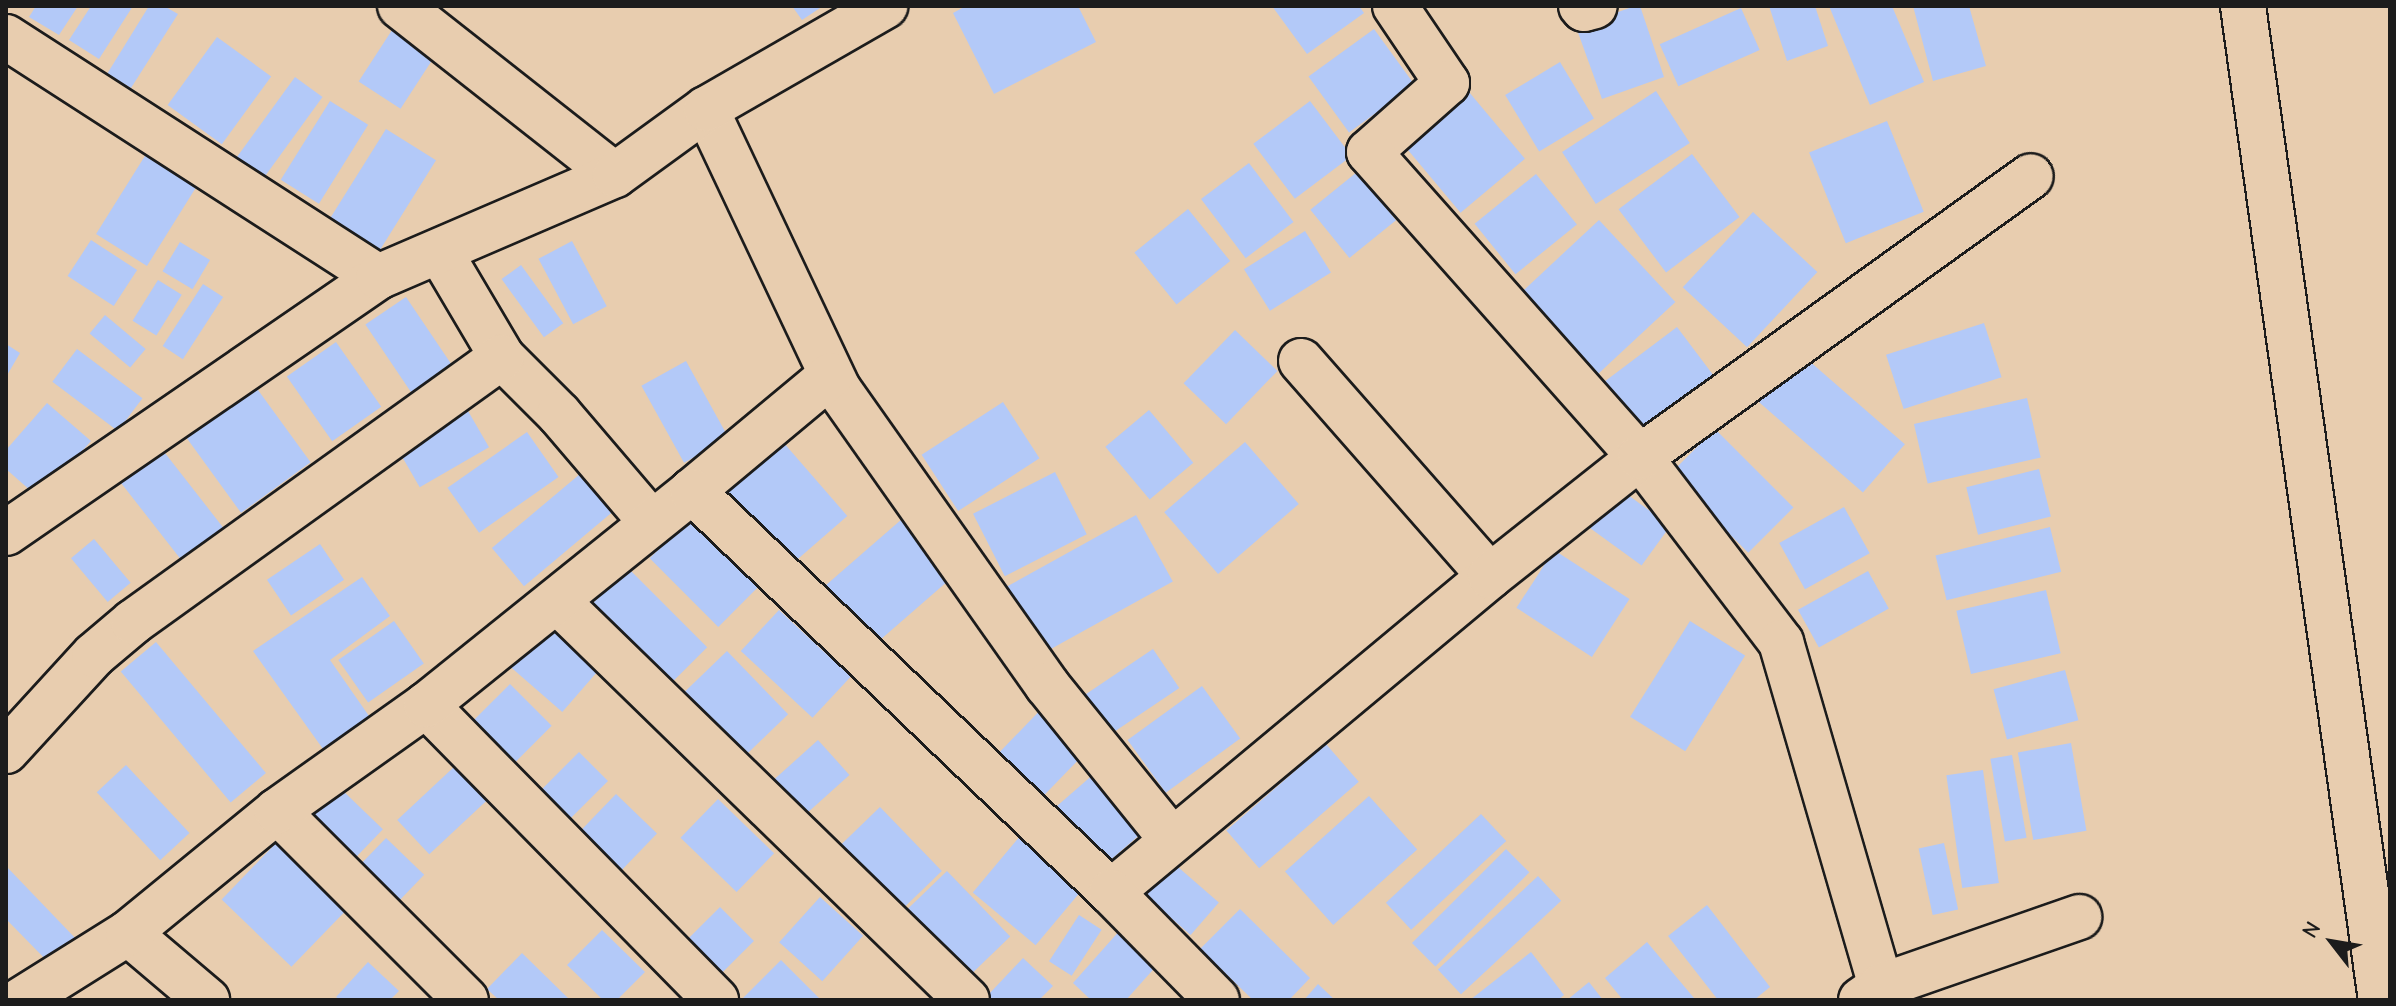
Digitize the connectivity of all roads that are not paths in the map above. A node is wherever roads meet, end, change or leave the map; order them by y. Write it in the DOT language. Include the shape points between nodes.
graph roads {
  1 [pos="885,6"];
  2 [pos="1581,6"];
  3 [pos="1595,6"];
  4 [pos="2243,6"];
  5 [pos="1408,10"];
  6 [pos="416,11"];
  7 [pos="6,37"];
  8 [pos="706,109"];
  9 [pos="615,175"];
  10 [pos="2031,176"];
  11 [pos="440,252"];
  12 [pos="378,277"];
  13 [pos="502,357"];
  14 [pos="1301,361"];
  15 [pos="831,375"];
  16 [pos="1640,457"];
  17 [pos="692,491"];
  18 [pos="15,514"];
  19 [pos="652,523"];
  20 [pos="1490,576"];
  21 [pos="557,601"];
  22 [pos="426,705"];
  23 [pos="6,751"];
  24 [pos="277,811"];
  25 [pos="1172,840"];
  26 [pos="1111,892"];
  27 [pos="2079,917"];
  28 [pos="128,933"];
  29 [pos="1871,993"];
  30 [pos="21,1000"];
  31 [pos="207,1000"];
  32 [pos="466,1000"];
  33 [pos="716,1000"];
  34 [pos="967,1000"];
  35 [pos="1217,1000"];
  36 [pos="2381,1000"];
  1 -- 8 [label="street"];
  2 -- 3 [label="street"];
  4 -- 36 [label="street"];
  5 -- 16 [label="street" via="1447,83 1369,152"];
  6 -- 9 [label="street"];
  7 -- 12 [label="street"];
  8 -- 9 [label="street"];
  8 -- 15 [label="street"];
  9 -- 11 [label="street"];
  10 -- 16 [label="street"];
  11 -- 12 [label="street"];
  11 -- 13 [label="street"];
  12 -- 18 [label="street"];
  13 -- 19 [label="street" via="559,414"];
  13 -- 23 [label="street" via="133,622 94,655"];
  14 -- 20 [label="street"];
  15 -- 17 [label="street"];
  15 -- 25 [label="street" via="1047,685"];
  16 -- 20 [label="street"];
  16 -- 29 [label="street" via="1781,642"];
  17 -- 19 [label="street"];
  17 -- 26 [label="street"];
  19 -- 21 [label="street"];
  20 -- 25 [label="street"];
  21 -- 22 [label="street"];
  21 -- 34 [label="street"];
  22 -- 24 [label="street"];
  22 -- 33 [label="street"];
  24 -- 28 [label="street"];
  24 -- 32 [label="street"];
  25 -- 26 [label="street"];
  26 -- 35 [label="street"];
  27 -- 29 [label="street"];
  28 -- 30 [label="street"];
  28 -- 31 [label="street"];
}
